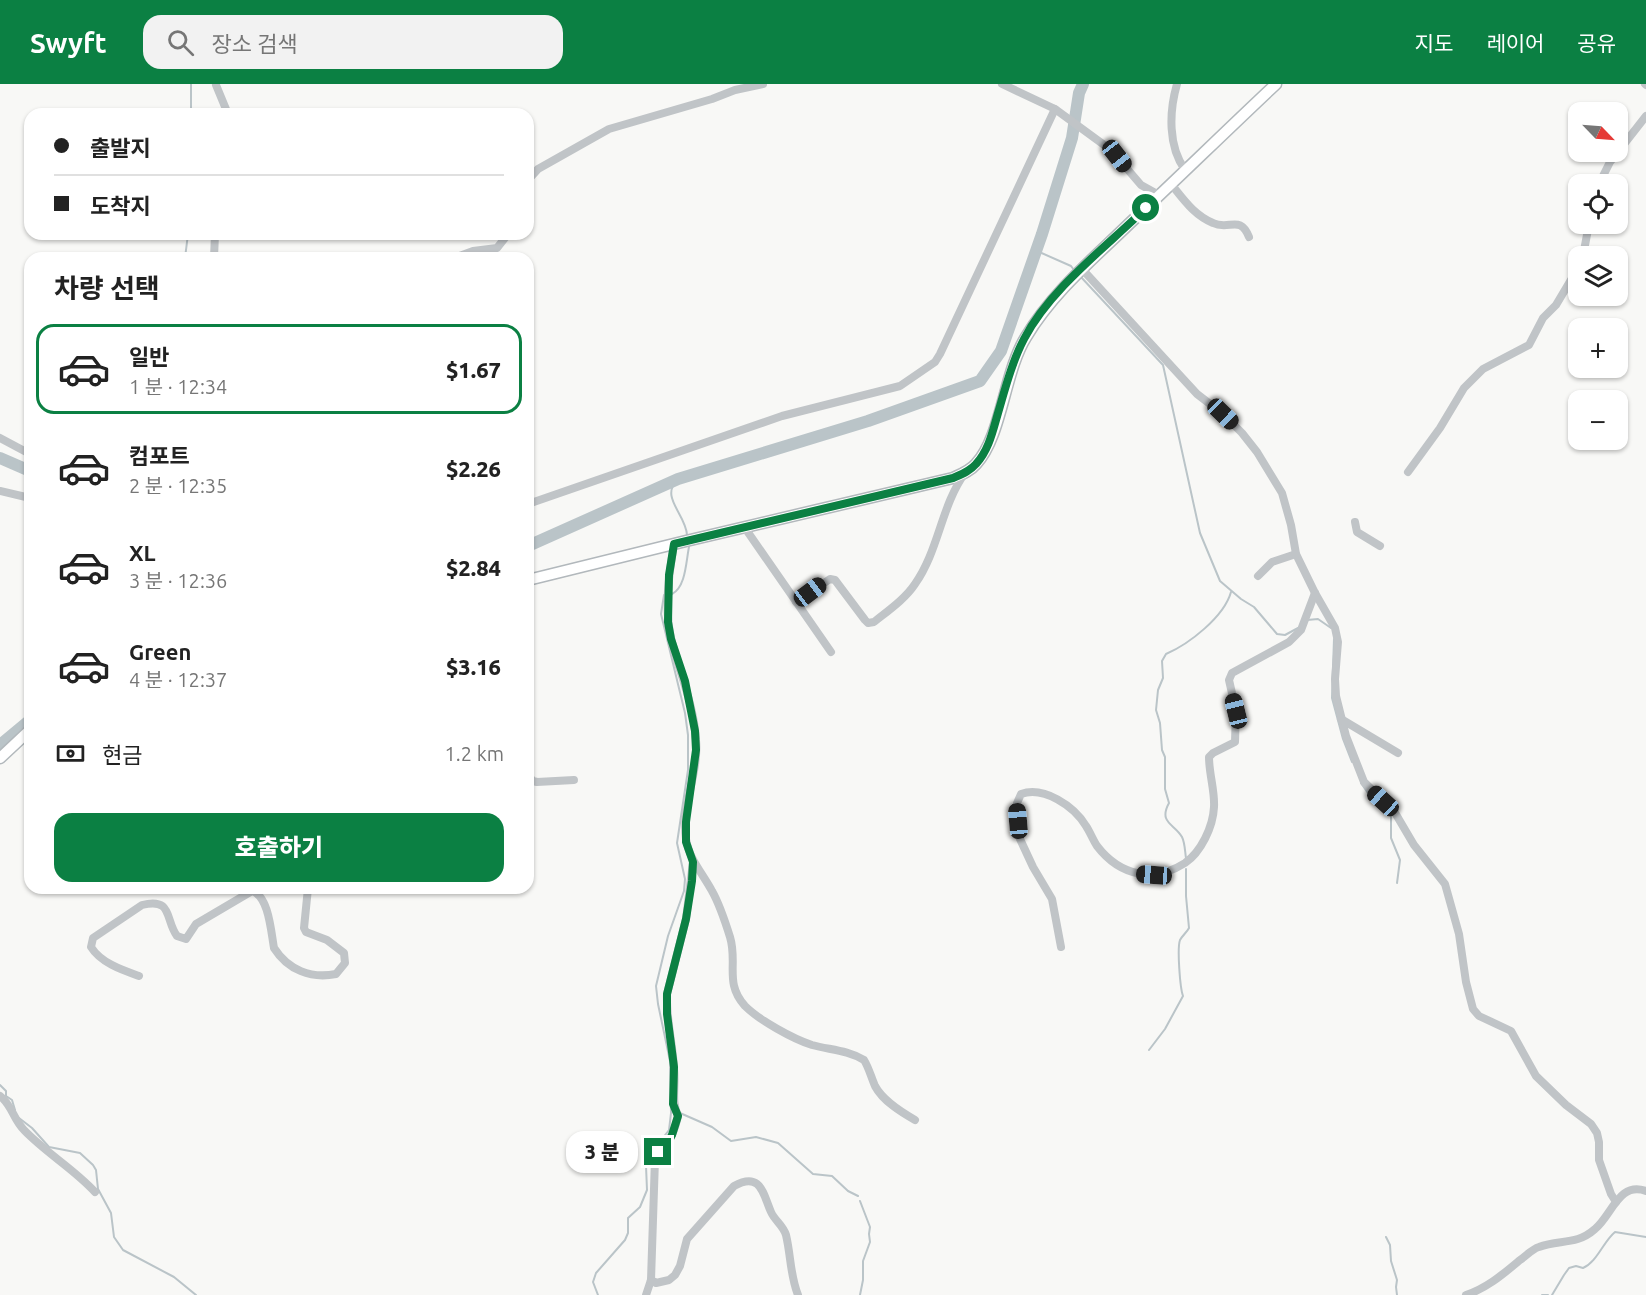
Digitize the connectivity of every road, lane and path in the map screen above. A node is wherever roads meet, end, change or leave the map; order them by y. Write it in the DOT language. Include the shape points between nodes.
graph roads {
  1 [pos="763,84"];
  2 [pos="1002,84"];
  3 [pos="1177,84"];
  4 [pos="1276,84"];
  5 [pos="216,85"];
  6 [pos="226,108"];
  7 [pos="1057,110"];
  8 [pos="1646,116"];
  9 [pos="1185,170"];
  10 [pos="534,173"];
  11 [pos="1604,174"];
  12 [pos="1171,184"];
  13 [pos="1160,195"];
  14 [pos="1249,237"];
  15 [pos="504,240"];
  16 [pos="469,252"];
  17 [pos="1079,272"];
  18 [pos="1568,285"];
  19 [pos="0,438"];
  20 [pos="24,451"];
  21 [pos="966,472"];
  22 [pos="1407,472"];
  23 [pos="0,491"];
  24 [pos="24,497"];
  25 [pos="534,502"];
  26 [pos="1355,522"];
  27 [pos="745,528"];
  28 [pos="674,544"];
  29 [pos="1380,546"];
  30 [pos="1296,554"];
  31 [pos="1258,576"];
  32 [pos="534,579"];
  33 [pos="1315,593"];
  34 [pos="796,602"];
  35 [pos="831,652"];
  36 [pos="1341,718"];
  37 [pos="24,736"];
  38 [pos="1398,753"];
  39 [pos="0,758"];
  40 [pos="574,780"];
  41 [pos="534,781"];
  42 [pos="693,862"];
  43 [pos="247,894"];
  44 [pos="258,894"];
  45 [pos="307,894"];
  46 [pos="1061,947"];
  47 [pos="139,976"];
  48 [pos="0,1096"];
  49 [pos="915,1120"];
  50 [pos="1646,1191"];
  51 [pos="95,1192"];
  52 [pos="1616,1202"];
  53 [pos="651,1280"];
  54 [pos="646,1295"];
  55 [pos="798,1295"];
  56 [pos="1466,1295"];
  1 -- 10 [label="street" via="609,129"];
  2 -- 7 [label="street"];
  3 -- 9 [label="street" via="1173,143"];
  4 -- 9 [label="main road"];
  5 -- 6 [label="street"];
  7 -- 13 [label="street" via="1111,150 1141,185"];
  7 -- 25 [label="street" via="940,354 918,375 900,386 773,420"];
  8 -- 11 [label="street"];
  9 -- 12 [label="main road"];
  12 -- 13 [label="main road"];
  12 -- 14 [label="street" via="1195,213 1216,225 1241,225"];
  13 -- 17 [label="main road"];
  15 -- 16 [label="street" via="498,248"];
  17 -- 21 [label="main road" via="1047,305 1024,339 991,437 977,463"];
  17 -- 30 [label="street" via="1197,394 1235,426 1257,453 1282,493"];
  18 -- 22 [label="street" via="1529,345 1488,366 1469,382"];
  19 -- 20 [label="street"];
  21 -- 27 [label="main road"];
  21 -- 34 [label="street" via="915,584 874,622 865,620 835,580 830,579"];
  23 -- 24 [label="street"];
  26 -- 29 [label="street" via="1357,532"];
  27 -- 28 [label="main road"];
  27 -- 34 [label="street"];
  28 -- 32 [label="main road"];
  28 -- 42 [label="street" via="668,622 696,740 685,833"];
  30 -- 31 [label="street" via="1272,562"];
  30 -- 33 [label="street"];
  33 -- 36 [label="street" via="1335,628 1338,642 1335,679"];
  33 -- 46 [label="street" via="1301,630 1289,642 1232,674 1229,680 1236,711 1235,742 1209,757 1214,809 1207,834 1190,860 1174,870 1154,875 1133,873 1097,846 1073,810 1042,794 1021,794 1017,803 1020,839 1052,899"];
  34 -- 35 [label="street"];
  36 -- 38 [label="street"];
  36 -- 52 [label="street" via="1364,782 1394,811 1414,845 1445,884 1473,1009 1479,1016 1511,1031 1536,1076 1598,1133 1599,1160"];
  37 -- 39 [label="main road"];
  40 -- 41 [label="street"];
  42 -- 49 [label="street" via="722,911 732,944 734,988 745,1006 802,1041 845,1051 864,1060 883,1097"];
  42 -- 53 [label="street" via="686,919 667,994 674,1067 673,1104 678,1116 672,1135 656,1159"];
  43 -- 47 [label="street" via="196,924 186,939 173,932 169,913 150,903 142,904 93,938 91,947 95,953"];
  44 -- 45 [label="street" via="265,903 276,952 297,971 336,974 345,963 344,953 304,928"];
  48 -- 51 [label="street" via="8,1102 24,1131"];
  50 -- 52 [label="street" via="1630,1190"];
  52 -- 56 [label="street" via="1602,1223 1585,1236 1538,1247 1484,1288"];
  53 -- 54 [label="street"];
  53 -- 55 [label="street" via="656,1283 675,1275 687,1239 734,1186 751,1182 760,1185 772,1215 784,1229"];
}
